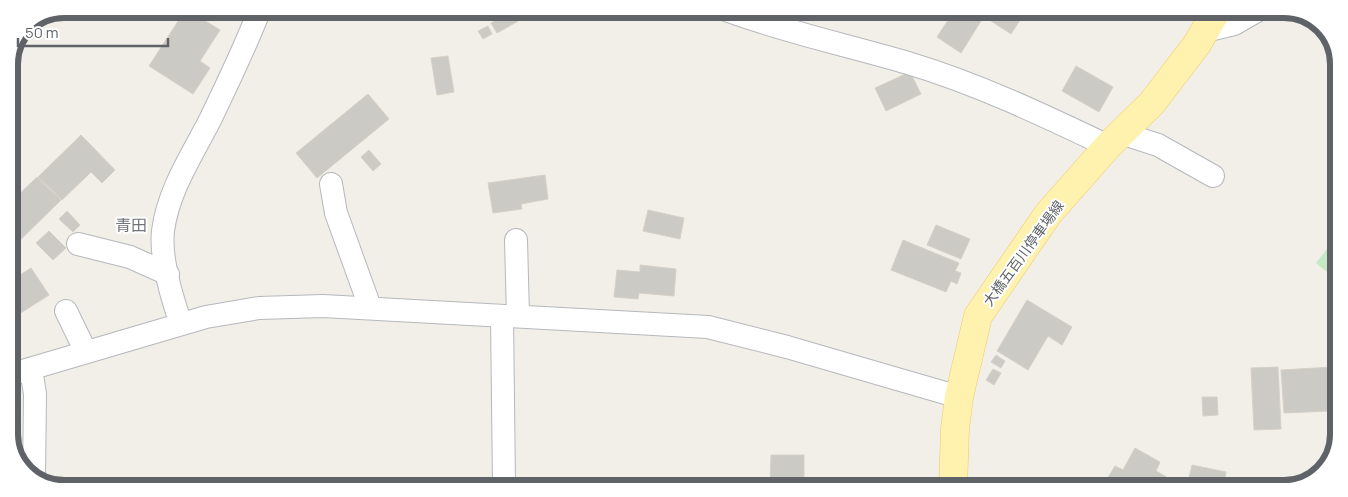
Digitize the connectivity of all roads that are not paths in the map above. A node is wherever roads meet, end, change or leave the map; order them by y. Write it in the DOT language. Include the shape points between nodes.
graph roads {
  1 [pos="256,18"];
  2 [pos="749,18"];
  3 [pos="1244,18"];
  4 [pos="1211,21"];
  5 [pos="1115,140"];
  6 [pos="1213,176"];
  7 [pos="331,184"];
  8 [pos="516,240"];
  9 [pos="78,244"];
  10 [pos="168,274"];
  11 [pos="370,307"];
  12 [pos="66,311"];
  13 [pos="510,316"];
  14 [pos="181,324"];
  15 [pos="86,352"];
  16 [pos="31,369"];
  17 [pos="18,372"];
  18 [pos="959,397"];
  19 [pos="34,468"];
  20 [pos="504,480"];
  21 [pos="954,480"];
  1 -- 10 [label="street" via="236,69 169,201 163,233"];
  2 -- 5 [label="street" via="909,64"];
  3 -- 4 [label="street" via="1234,24"];
  4 -- 5 [label="main road, 大橋五百川停車場線" via="1152,103"];
  5 -- 6 [label="street" via="1164,148"];
  5 -- 18 [label="main road, 大橋五百川停車場線" via="1048,214 978,316"];
  7 -- 11 [label="street" via="339,221"];
  8 -- 13 [label="street"];
  9 -- 10 [label="street" via="130,257"];
  10 -- 14 [label="street"];
  11 -- 13 [label="street"];
  11 -- 14 [label="street" via="259,308"];
  12 -- 15 [label="street"];
  13 -- 18 [label="street" via="708,327"];
  13 -- 20 [label="street"];
  14 -- 15 [label="street"];
  15 -- 16 [label="street"];
  16 -- 17 [label="street"];
  16 -- 19 [label="street" via="35,394"];
  18 -- 21 [label="main road, 大橋五百川停車場線"];
}
